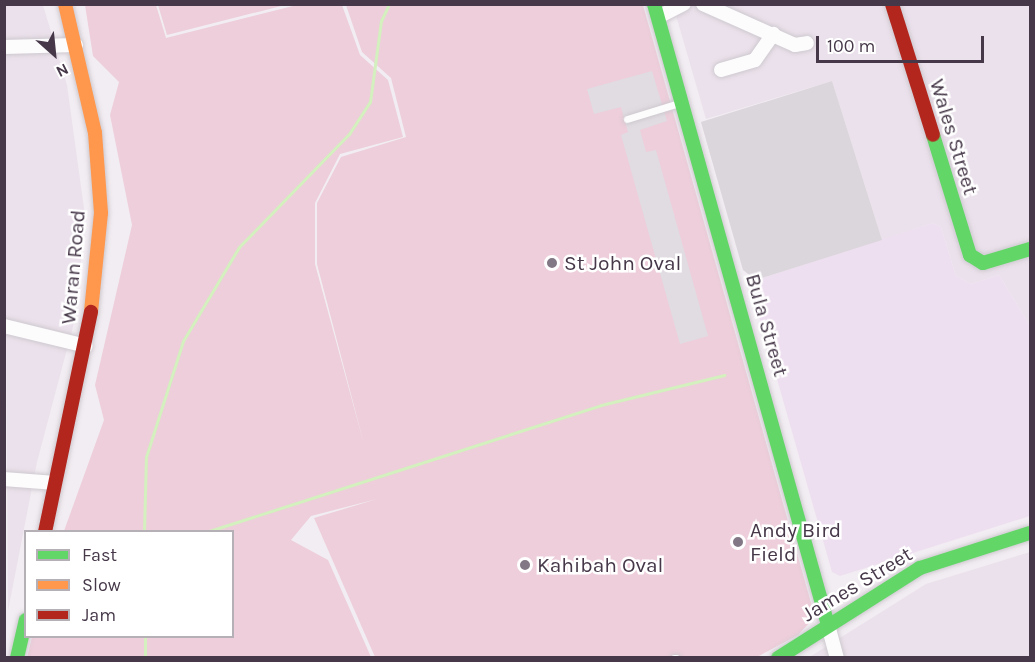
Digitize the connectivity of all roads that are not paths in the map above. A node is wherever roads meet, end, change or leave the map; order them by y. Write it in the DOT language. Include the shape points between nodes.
graph roads {
  1 [pos="65,4"];
  2 [pos="684,4"];
  3 [pos="703,4"];
  4 [pos="892,4"];
  5 [pos="656,11"];
  6 [pos="773,34"];
  7 [pos="807,43"];
  8 [pos="76,45"];
  9 [pos="4,47"];
  10 [pos="722,70"];
  11 [pos="681,102"];
  12 [pos="627,119"];
  13 [pos="1030,249"];
  14 [pos="4,326"];
  15 [pos="86,346"];
  16 [pos="4,479"];
  17 [pos="55,483"];
  18 [pos="45,530"];
  19 [pos="1030,533"];
  20 [pos="828,625"];
  21 [pos="24,629"];
  22 [pos="18,657"];
  23 [pos="778,657"];
  24 [pos="837,657"];
  1 -- 8 [label="street, Waran Road"];
  2 -- 5 [label="street"];
  3 -- 6 [label="street"];
  4 -- 13 [label="street, Wales Street" via="966,246 983,263"];
  5 -- 11 [label="street, Bula Street"];
  6 -- 7 [label="street" via="795,45"];
  6 -- 10 [label="street" via="755,60"];
  8 -- 9 [label="street"];
  8 -- 15 [label="street, Waran Road" via="95,133 101,213"];
  11 -- 12 [label="lane"];
  11 -- 20 [label="street, Bula Street"];
  14 -- 15 [label="street"];
  15 -- 17 [label="street, Waran Road"];
  16 -- 17 [label="street"];
  17 -- 18 [label="street, Waran Road"];
  19 -- 20 [label="street, James Street" via="920,568"];
  20 -- 23 [label="street, James Street"];
  20 -- 24 [label="street, Bula Street"];
  21 -- 22 [label="street"];
}
